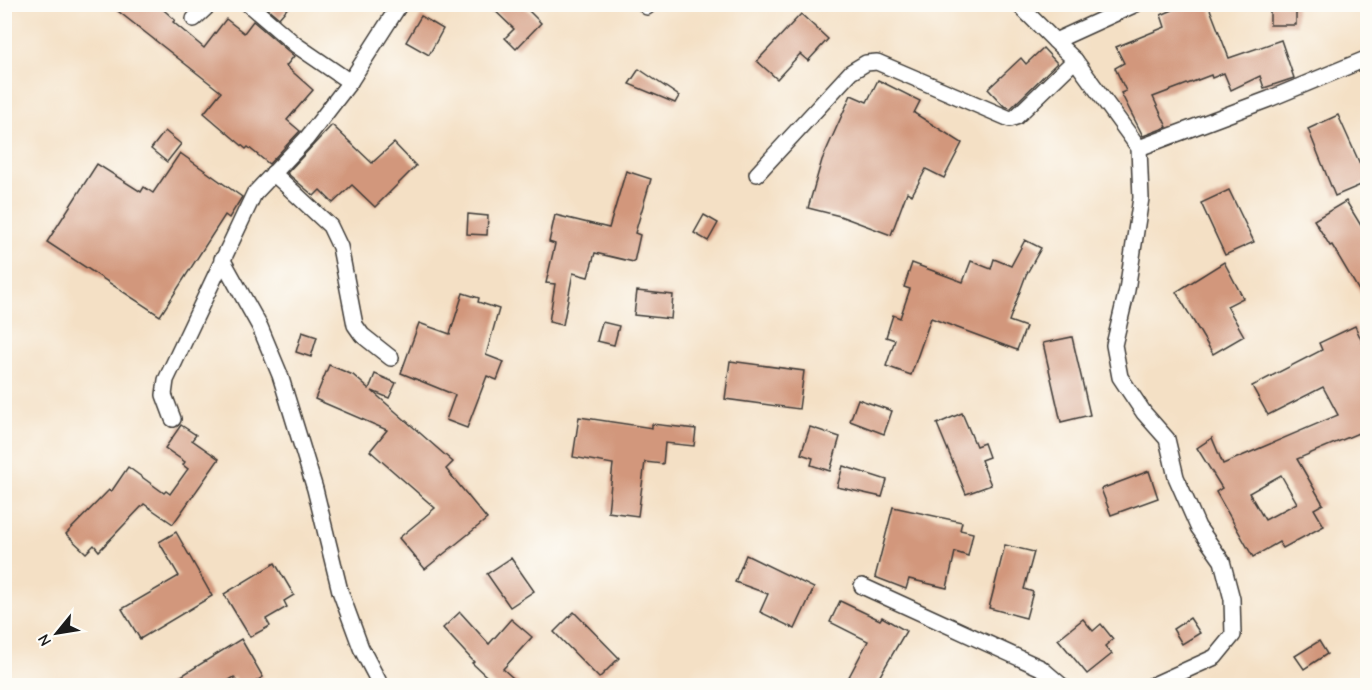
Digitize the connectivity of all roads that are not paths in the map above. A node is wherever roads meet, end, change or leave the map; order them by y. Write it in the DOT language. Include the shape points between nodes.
graph roads {
  1 [pos="210,4"];
  2 [pos="248,4"];
  3 [pos="400,4"];
  4 [pos="1018,4"];
  5 [pos="1136,4"];
  6 [pos="194,19"];
  7 [pos="1055,41"];
  8 [pos="1368,58"];
  9 [pos="1075,60"];
  10 [pos="350,82"];
  11 [pos="1139,148"];
  12 [pos="273,173"];
  13 [pos="757,174"];
  14 [pos="222,259"];
  15 [pos="392,358"];
  16 [pos="173,419"];
  17 [pos="862,586"];
  18 [pos="381,686"];
  19 [pos="1062,686"];
  20 [pos="1151,686"];
  1 -- 6 [label="street"];
  2 -- 10 [label="street" via="296,45"];
  3 -- 10 [label="street"];
  4 -- 7 [label="street"];
  5 -- 7 [label="street"];
  7 -- 9 [label="street"];
  8 -- 11 [label="street"];
  9 -- 11 [label="street"];
  9 -- 13 [label="street" via="1016,117 1010,118 877,62 866,63 851,72"];
  10 -- 12 [label="street" via="307,138"];
  11 -- 20 [label="street" via="1141,198 1114,345 1120,376 1167,440 1180,487 1198,526 1222,561 1232,599 1233,635 1215,657"];
  12 -- 14 [label="street" via="254,194"];
  12 -- 15 [label="street" via="330,226 340,247 355,325"];
  14 -- 16 [label="street" via="166,380 164,395"];
  14 -- 18 [label="street" via="260,327 280,375 315,489 340,591 361,648"];
  17 -- 19 [label="street" via="1041,668"];
}
